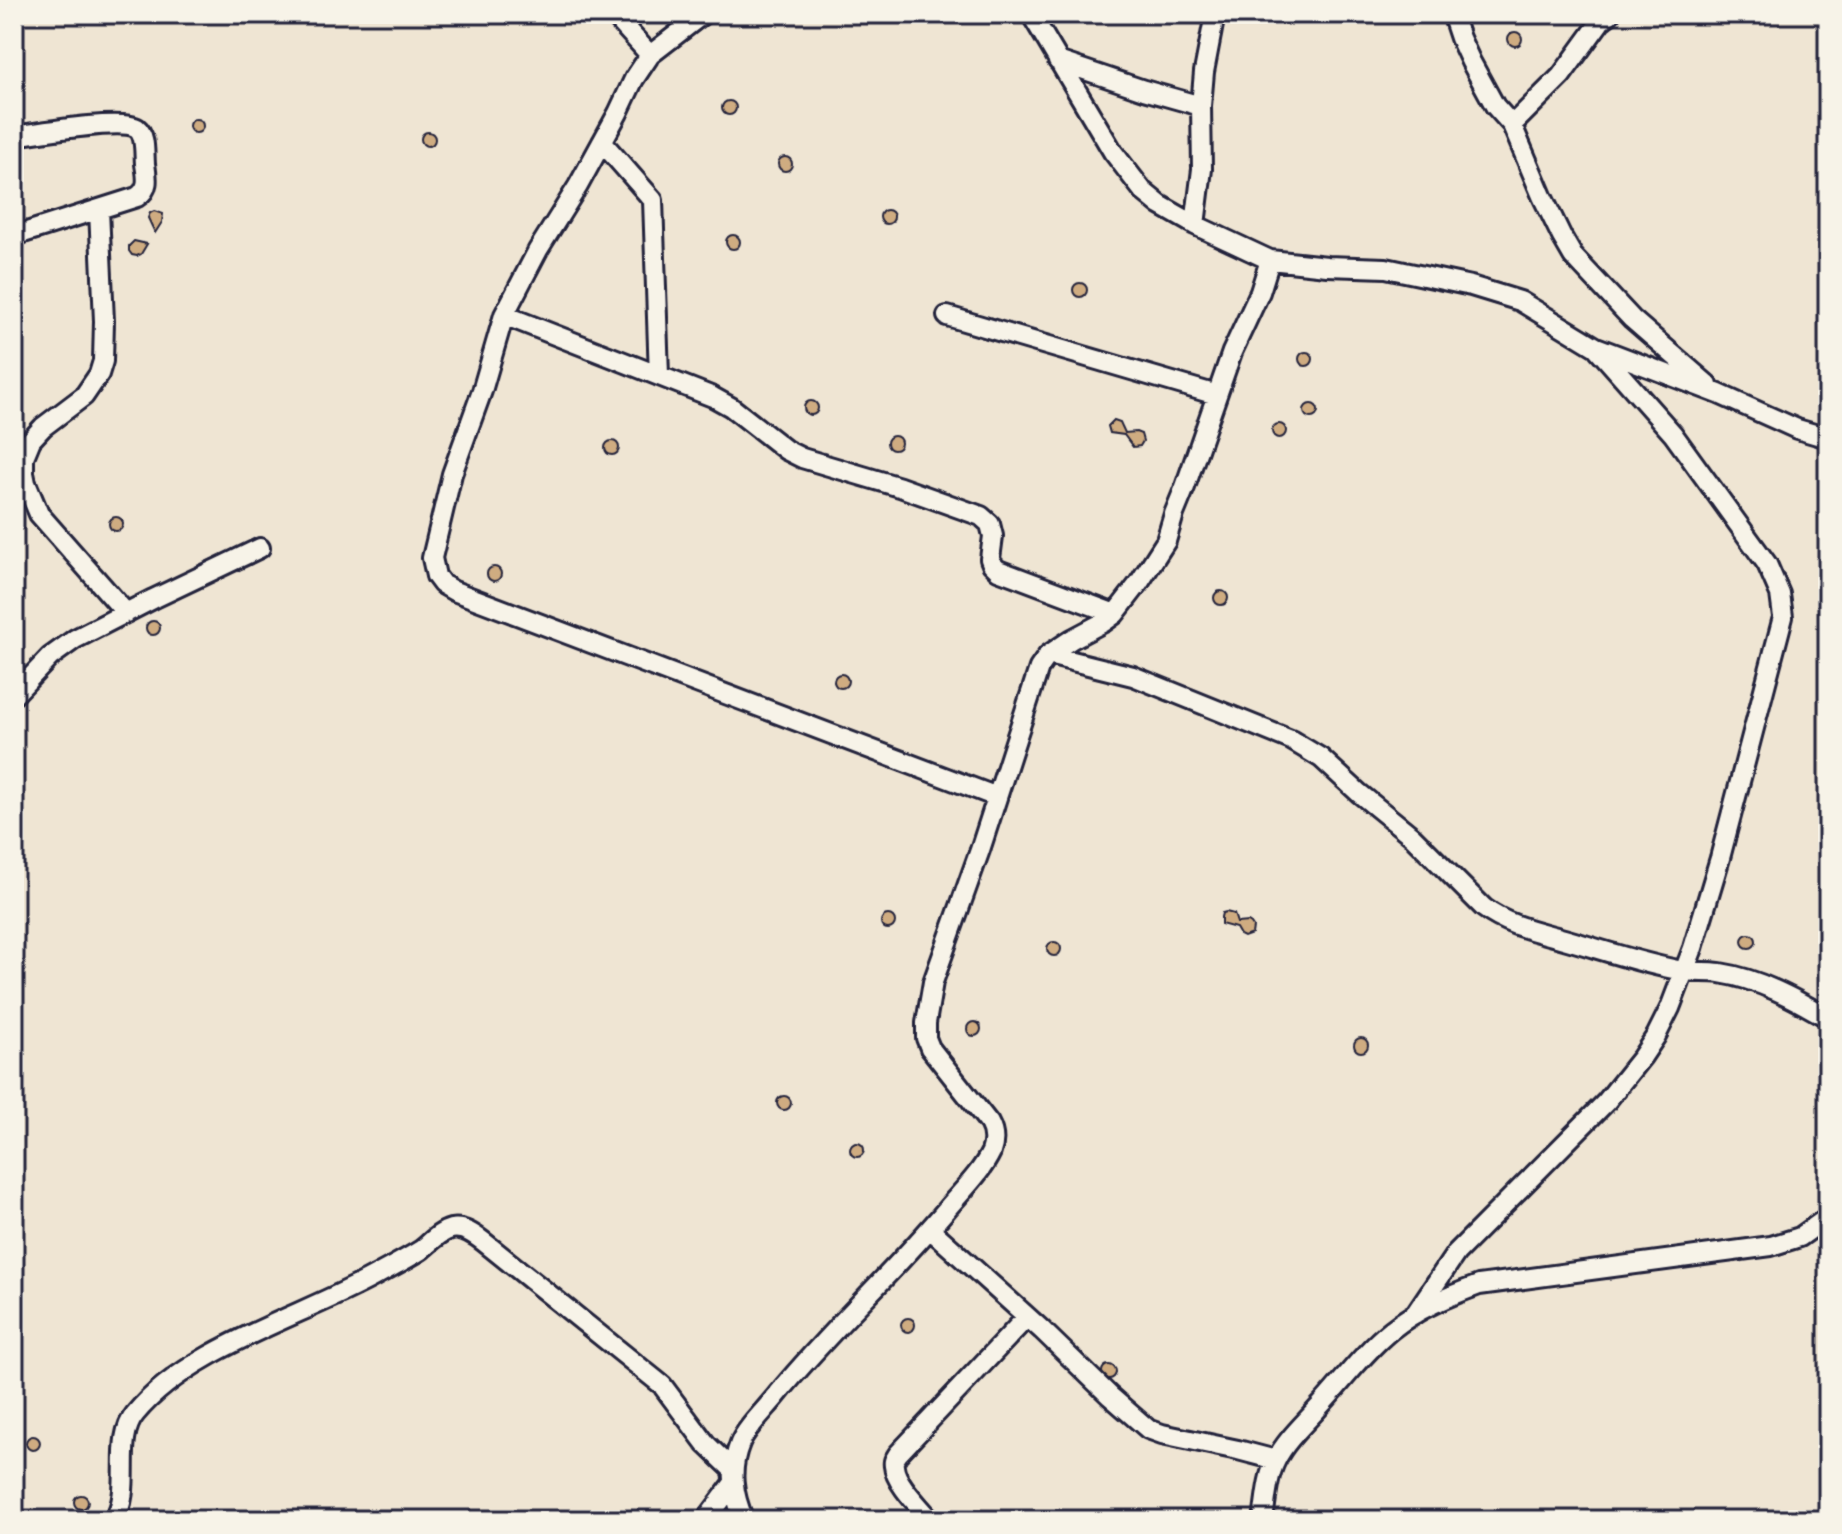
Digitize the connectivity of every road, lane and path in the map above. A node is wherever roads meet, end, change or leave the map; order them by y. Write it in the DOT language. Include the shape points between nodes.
graph roads {
  1 [pos="613,14"];
  2 [pos="703,14"];
  3 [pos="1031,14"];
  4 [pos="1215,14"];
  5 [pos="1452,14"];
  6 [pos="1610,14"];
  7 [pos="650,55"];
  8 [pos="1058,61"];
  9 [pos="1201,106"];
  10 [pos="1512,125"];
  11 [pos="14,136"];
  12 [pos="602,142"];
  13 [pos="99,210"];
  14 [pos="1195,225"];
  15 [pos="14,236"];
  16 [pos="1270,260"];
  17 [pos="504,315"];
  18 [pos="947,316"];
  19 [pos="1596,347"];
  20 [pos="659,376"];
  21 [pos="1719,394"];
  22 [pos="1217,395"];
  23 [pos="22,435"];
  24 [pos="1828,438"];
  25 [pos="260,548"];
  26 [pos="126,613"];
  27 [pos="1115,614"];
  28 [pos="1048,655"];
  29 [pos="14,695"];
  30 [pos="997,797"];
  31 [pos="1685,971"];
  32 [pos="1828,1018"];
  33 [pos="1828,1217"];
  34 [pos="930,1229"];
  35 [pos="1415,1314"];
  36 [pos="1027,1317"];
  37 [pos="1276,1460"];
  38 [pos="733,1476"];
  39 [pos="114,1520"];
  40 [pos="706,1520"];
  41 [pos="744,1520"];
  42 [pos="931,1520"];
  43 [pos="1263,1520"];
  1 -- 7 [label="street"];
  2 -- 7 [label="street"];
  3 -- 8 [label="street"];
  4 -- 9 [label="street"];
  5 -- 10 [label="street" via="1471,62"];
  6 -- 10 [label="street" via="1561,76"];
  7 -- 12 [label="street"];
  8 -- 9 [label="street"];
  8 -- 14 [label="street" via="1143,191"];
  9 -- 14 [label="street" via="1202,169"];
  10 -- 21 [label="street" via="1573,256 1632,319"];
  11 -- 13 [label="street" via="111,124 139,129 145,190"];
  12 -- 17 [label="street"];
  12 -- 20 [label="street" via="653,200"];
  13 -- 15 [label="street"];
  13 -- 23 [label="street" via="104,321 99,374 84,396 43,427"];
  14 -- 16 [label="street"];
  16 -- 19 [label="street" via="1386,268 1471,286 1520,301"];
  16 -- 22 [label="street"];
  17 -- 20 [label="street"];
  17 -- 30 [label="street" via="452,474 432,558 442,584"];
  18 -- 22 [label="street"];
  19 -- 21 [label="street"];
  19 -- 31 [label="street" via="1708,481 1767,564 1783,604 1720,858"];
  20 -- 27 [label="street" via="722,402 802,458 974,512 990,524 994,567"];
  21 -- 24 [label="street"];
  22 -- 27 [label="street" via="1166,541"];
  23 -- 26 [label="street" via="26,483 39,514"];
  25 -- 26 [label="street"];
  26 -- 29 [label="street" via="50,657"];
  27 -- 28 [label="street"];
  28 -- 30 [label="street" via="1039,668"];
  28 -- 31 [label="street" via="1133,676 1291,740 1321,758 1412,836 1496,917"];
  30 -- 34 [label="street" via="933,982 926,1023 930,1048 989,1123 994,1140 984,1163"];
  31 -- 32 [label="street" via="1720,973 1764,986"];
  31 -- 35 [label="street" via="1642,1057 1606,1102 1456,1253"];
  33 -- 35 [label="street" via="1800,1237 1771,1246 1479,1285"];
  34 -- 36 [label="street"];
  34 -- 38 [label="street" via="810,1355 742,1439"];
  35 -- 37 [label="street" via="1364,1356"];
  36 -- 37 [label="street" via="1148,1429"];
  36 -- 42 [label="street" via="894,1461 898,1479"];
  37 -- 43 [label="street"];
  38 -- 39 [label="street" via="662,1385 472,1233 452,1228 365,1281 203,1360 154,1395 128,1423 124,1489"];
  38 -- 40 [label="street"];
  38 -- 41 [label="street"];
}
